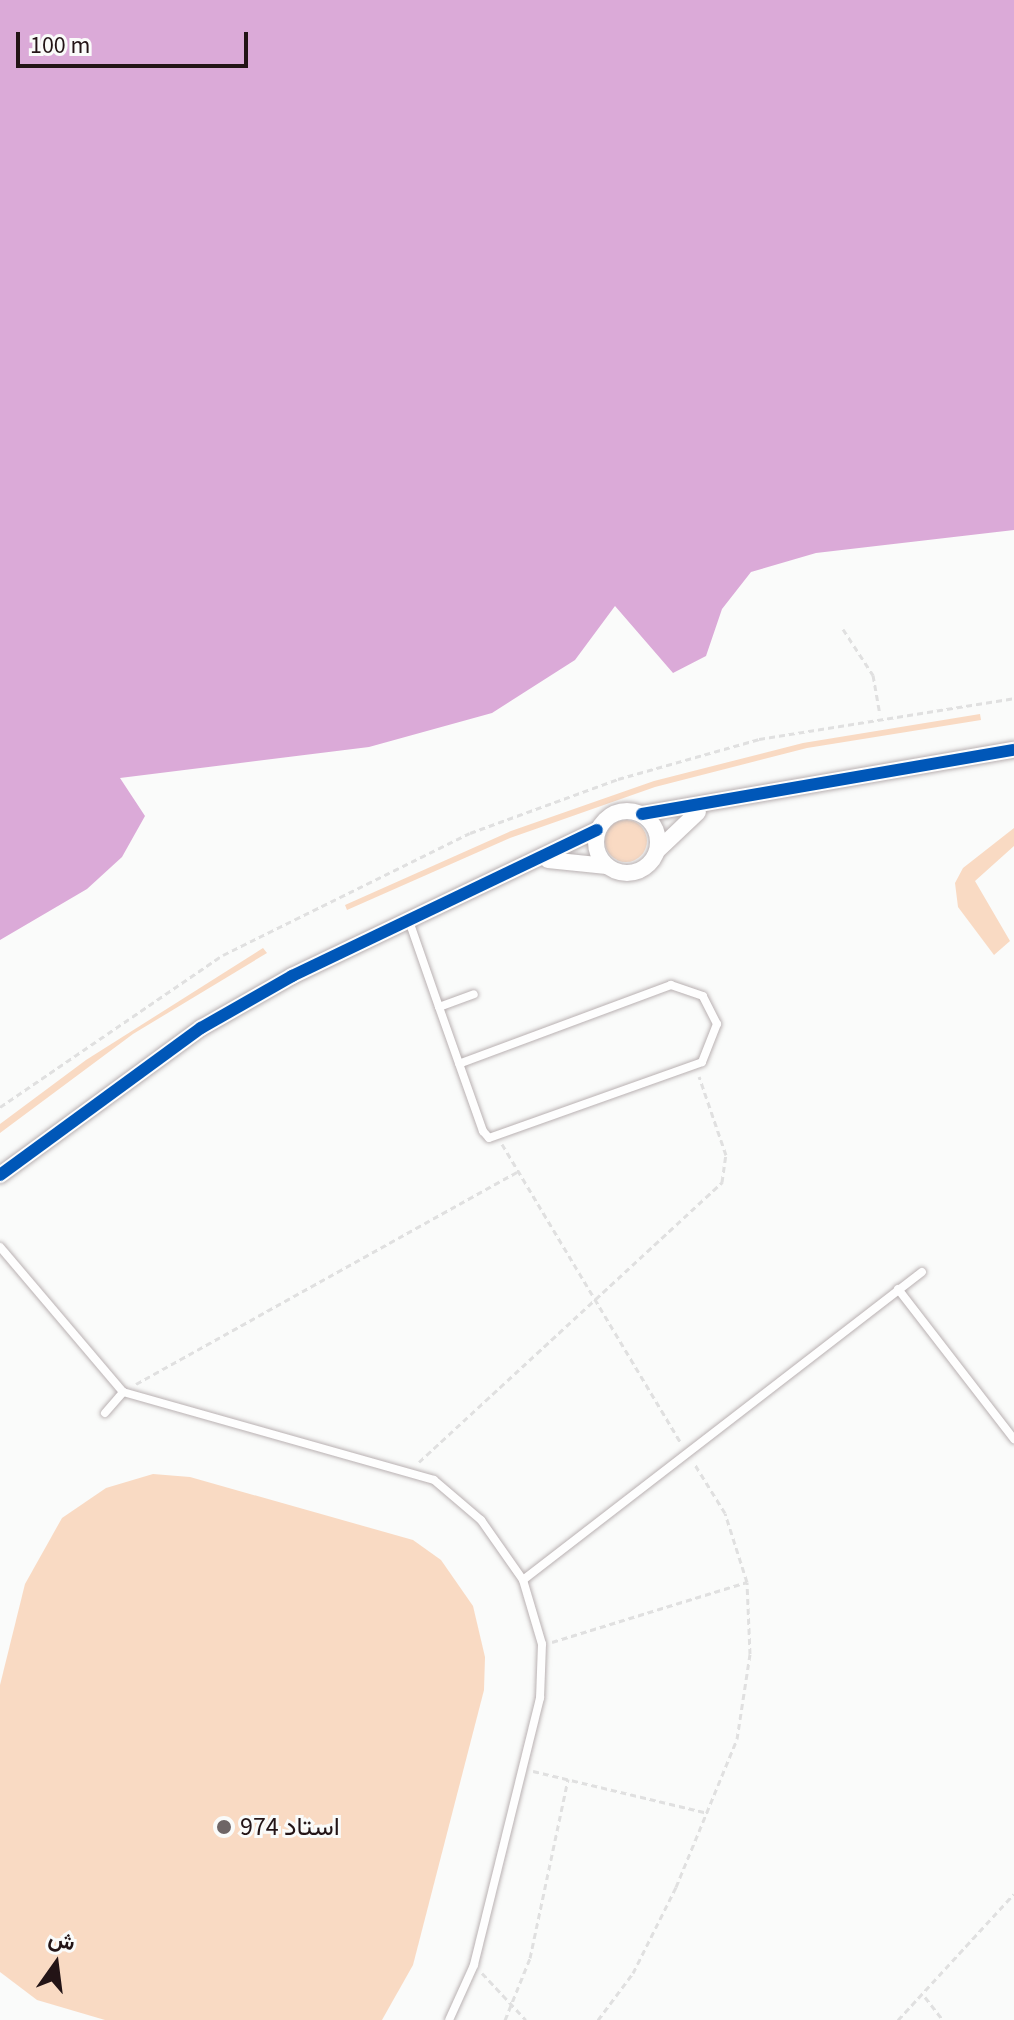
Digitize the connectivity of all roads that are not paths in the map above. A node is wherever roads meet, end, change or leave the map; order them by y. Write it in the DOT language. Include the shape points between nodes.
graph roads {
  1 [pos="1014,750"];
  2 [pos="712,804"];
  3 [pos="642,814"];
  4 [pos="597,830"];
  5 [pos="657,851"];
  6 [pos="538,861"];
  7 [pos="607,866"];
  8 [pos="408,918"];
  9 [pos="474,994"];
  10 [pos="439,1007"];
  11 [pos="459,1064"];
  12 [pos="0,1175"];
  13 [pos="0,1247"];
  14 [pos="922,1272"];
  15 [pos="898,1289"];
  16 [pos="123,1392"];
  17 [pos="105,1413"];
  18 [pos="1014,1439"];
  19 [pos="523,1580"];
  20 [pos="449,2020"];
  1 -- 2 [label="street" via="853,772"];
  2 -- 3 [label="street"];
  2 -- 5 [label="street" via="682,821"];
  3 -- 4 [label="street" via="621,811"];
  3 -- 5 [label="street" via="656,830"];
  4 -- 6 [label="street"];
  4 -- 7 [label="street" via="596,850"];
  5 -- 7 [label="street" via="636,872"];
  6 -- 7 [label="street"];
  6 -- 8 [label="street"];
  8 -- 10 [label="lane"];
  8 -- 12 [label="street" via="201,1028"];
  9 -- 10 [label="lane"];
  10 -- 11 [label="lane"];
  11 -- 11 [label="lane" via="483,1131 500,1138 694,1065 714,1048 717,1024 703,996 680,985"];
  13 -- 16 [label="lane"];
  14 -- 15 [label="lane"];
  15 -- 18 [label="lane"];
  15 -- 19 [label="lane"];
  16 -- 17 [label="lane"];
  16 -- 19 [label="lane" via="410,1469 466,1504"];
  19 -- 20 [label="lane" via="542,1644 540,1698 474,1965"];
}
